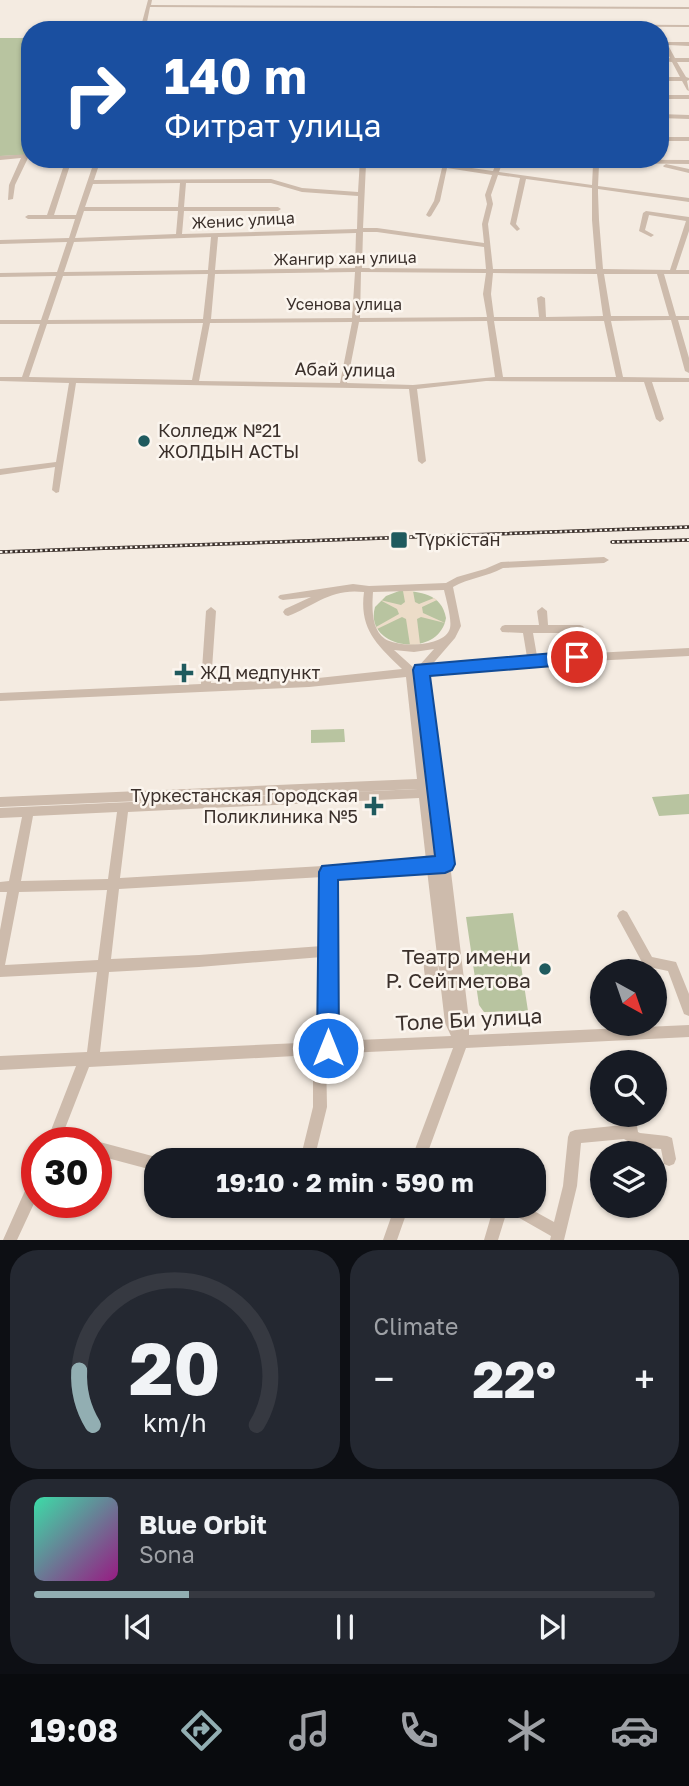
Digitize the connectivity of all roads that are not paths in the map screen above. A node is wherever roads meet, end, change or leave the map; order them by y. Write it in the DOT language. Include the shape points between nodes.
graph roads {
  1 [pos="369,0"];
  2 [pos="550,0"];
  3 [pos="643,0"];
  4 [pos="149,3"];
  5 [pos="370,7"];
  6 [pos="647,8"];
  7 [pos="689,8"];
  8 [pos="551,9"];
  9 [pos="144,21"];
  10 [pos="369,21"];
  11 [pos="556,21"];
  12 [pos="654,21"];
  13 [pos="689,26"];
  14 [pos="669,29"];
  15 [pos="669,43"];
  16 [pos="689,44"];
  17 [pos="669,53"];
  18 [pos="669,60"];
  19 [pos="674,60"];
  20 [pos="689,60"];
  21 [pos="686,79"];
  22 [pos="689,89"];
  23 [pos="669,97"];
  24 [pos="689,97"];
  25 [pos="669,117"];
  26 [pos="689,117"];
  27 [pos="669,139"];
  28 [pos="689,139"];
  29 [pos="21,156"];
  30 [pos="0,158"];
  31 [pos="669,162"];
  32 [pos="689,162"];
  33 [pos="669,167"];
  34 [pos="21,168"];
  35 [pos="66,168"];
  36 [pos="95,168"];
  37 [pos="362,168"];
  38 [pos="445,168"];
  39 [pos="458,168"];
  40 [pos="498,168"];
  41 [pos="598,168"];
  42 [pos="689,172"];
  43 [pos="496,174"];
  44 [pos="523,178"];
  45 [pos="90,182"];
  46 [pos="183,182"];
  47 [pos="594,187"];
  48 [pos="360,194"];
  49 [pos="10,200"];
  50 [pos="689,200"];
  51 [pos="181,209"];
  52 [pos="278,209"];
  53 [pos="80,213"];
  54 [pos="429,215"];
  55 [pos="50,216"];
  56 [pos="28,217"];
  57 [pos="689,220"];
  58 [pos="517,229"];
  59 [pos="359,230"];
  60 [pos="651,234"];
  61 [pos="215,236"];
  62 [pos="179,237"];
  63 [pos="71,240"];
  64 [pos="0,242"];
  65 [pos="487,245"];
  66 [pos="356,270"];
  67 [pos="673,270"];
  68 [pos="490,271"];
  69 [pos="599,272"];
  70 [pos="660,272"];
  71 [pos="689,272"];
  72 [pos="60,273"];
  73 [pos="212,273"];
  74 [pos="0,275"];
  75 [pos="541,298"];
  76 [pos="606,317"];
  77 [pos="356,318"];
  78 [pos="490,318"];
  79 [pos="543,318"];
  80 [pos="672,318"];
  81 [pos="689,318"];
  82 [pos="207,319"];
  83 [pos="43,320"];
  84 [pos="0,322"];
  85 [pos="689,371"];
  86 [pos="0,379"];
  87 [pos="25,379"];
  88 [pos="499,379"];
  89 [pos="73,380"];
  90 [pos="620,380"];
  91 [pos="647,380"];
  92 [pos="689,380"];
  93 [pos="195,383"];
  94 [pos="343,386"];
  95 [pos="413,387"];
  96 [pos="660,419"];
  97 [pos="422,461"];
  98 [pos="60,464"];
  99 [pos="0,472"];
  100 [pos="56,490"];
  101 [pos="604,560"];
  102 [pos="448,586"];
  103 [pos="369,589"];
  104 [pos="331,590"];
  105 [pos="283,597"];
  106 [pos="211,611"];
  107 [pos="542,611"];
  108 [pos="288,612"];
  109 [pos="505,629"];
  110 [pos="527,629"];
  111 [pos="544,629"];
  112 [pos="580,629"];
  113 [pos="376,639"];
  114 [pos="446,642"];
  115 [pos="689,652"];
  116 [pos="533,660"];
  117 [pos="416,671"];
  118 [pos="205,688"];
  119 [pos="0,697"];
  120 [pos="424,788"];
  121 [pos="0,802"];
  122 [pos="123,807"];
  123 [pos="28,812"];
  124 [pos="0,813"];
  125 [pos="439,865"];
  126 [pos="329,872"];
  127 [pos="114,884"];
  128 [pos="6,886"];
  129 [pos="624,915"];
  130 [pos="329,951"];
  131 [pos="430,956"];
  132 [pos="0,963"];
  133 [pos="102,964"];
  134 [pos="0,971"];
  135 [pos="432,982"];
  136 [pos="689,1010"];
  137 [pos="689,1031"];
  138 [pos="462,1041"];
  139 [pos="324,1049"];
  140 [pos="89,1061"];
  141 [pos="0,1063"];
  142 [pos="60,1127"];
  143 [pos="630,1127"];
  144 [pos="626,1132"];
  145 [pos="310,1148"];
  146 [pos="426,1148"];
  147 [pos="112,1152"];
  148 [pos="669,1159"];
  149 [pos="144,1161"];
  150 [pos="21,1211"];
  151 [pos="398,1218"];
  152 [pos="498,1218"];
  153 [pos="530,1218"];
  154 [pos="8,1236"];
  155 [pos="558,1236"];
  156 [pos="390,1240"];
  157 [pos="491,1240"];
  1 -- 5 [label="street"];
  2 -- 8 [label="street"];
  3 -- 6 [label="street"];
  4 -- 5 [label="street"];
  4 -- 9 [label="street"];
  5 -- 8 [label="street"];
  5 -- 10 [label="street"];
  6 -- 7 [label="street"];
  6 -- 8 [label="street"];
  6 -- 12 [label="street"];
  8 -- 11 [label="street"];
  13 -- 14 [label="street"];
  15 -- 16 [label="street"];
  17 -- 19 [label="street"];
  18 -- 19 [label="street"];
  19 -- 20 [label="street"];
  19 -- 21 [label="street"];
  21 -- 22 [label="street"];
  23 -- 24 [label="street"];
  25 -- 26 [label="street"];
  27 -- 28 [label="street"];
  29 -- 30 [label="street"];
  31 -- 32 [label="street"];
  33 -- 42 [label="street"];
  34 -- 49 [label="street"];
  35 -- 55 [label="street"];
  36 -- 45 [label="street"];
  37 -- 48 [label="street"];
  38 -- 54 [label="street"];
  39 -- 43 [label="street"];
  40 -- 43 [label="street"];
  41 -- 47 [label="street"];
  43 -- 44 [label="street"];
  43 -- 65 [label="street" via="488,195"];
  44 -- 47 [label="street"];
  44 -- 58 [label="street" via="513,224"];
  45 -- 46 [label="street"];
  45 -- 53 [label="street"];
  46 -- 48 [label="street" via="271,181 302,190"];
  46 -- 51 [label="street"];
  47 -- 50 [label="street"];
  47 -- 69 [label="street"];
  48 -- 59 [label="street"];
  51 -- 52 [label="street"];
  51 -- 53 [label="street"];
  51 -- 62 [label="street"];
  53 -- 55 [label="street"];
  53 -- 63 [label="street"];
  55 -- 56 [label="street"];
  57 -- 60 [label="street" via="646,213 642,231"];
  57 -- 67 [label="street"];
  59 -- 61 [label="street, Женис улица"];
  59 -- 65 [label="street, Женис улица"];
  59 -- 66 [label="street"];
  61 -- 62 [label="street, Женис улица"];
  61 -- 73 [label="street"];
  62 -- 63 [label="street, Женис улица"];
  63 -- 64 [label="street, Женис улица"];
  63 -- 72 [label="street"];
  65 -- 68 [label="street"];
  66 -- 68 [label="street, Жангир хан улица"];
  66 -- 73 [label="street, Жангир хан улица"];
  66 -- 77 [label="street"];
  67 -- 70 [label="street, Жангир хан улица"];
  67 -- 71 [label="street, Жангир хан улица"];
  68 -- 69 [label="street, Жангир хан улица"];
  68 -- 78 [label="street"];
  69 -- 70 [label="street, Жангир хан улица"];
  69 -- 76 [label="street"];
  70 -- 80 [label="street"];
  72 -- 73 [label="street, Жангир хан улица"];
  72 -- 74 [label="street, Жангир хан улица"];
  72 -- 83 [label="street"];
  73 -- 82 [label="street"];
  75 -- 79 [label="street"];
  76 -- 79 [label="street, Усенова улица"];
  76 -- 80 [label="street, Усенова улица"];
  76 -- 90 [label="street"];
  77 -- 78 [label="street, Усенова улица"];
  77 -- 82 [label="street, Усенова улица"];
  77 -- 94 [label="street"];
  78 -- 79 [label="street, Усенова улица"];
  78 -- 88 [label="street"];
  80 -- 81 [label="street, Усенова улица"];
  80 -- 85 [label="street"];
  82 -- 83 [label="street, Усенова улица"];
  82 -- 93 [label="street"];
  83 -- 84 [label="street, Усенова улица"];
  83 -- 87 [label="street"];
  86 -- 87 [label="street, Абай улица"];
  87 -- 89 [label="street, Абай улица"];
  88 -- 90 [label="street, Абай улица"];
  88 -- 95 [label="street, Абай улица"];
  89 -- 93 [label="street, Абай улица"];
  89 -- 98 [label="street"];
  90 -- 91 [label="street, Абай улица"];
  91 -- 92 [label="street, Абай улица"];
  91 -- 96 [label="street"];
  93 -- 94 [label="street, Абай улица"];
  94 -- 95 [label="street, Абай улица"];
  95 -- 97 [label="street"];
  98 -- 99 [label="street"];
  98 -- 100 [label="street"];
  101 -- 102 [label="street" via="501,565 490,573 458,578"];
  102 -- 103 [label="street"];
  102 -- 114 [label="street" via="456,626"];
  103 -- 104 [label="street"];
  103 -- 113 [label="street" via="368,611"];
  104 -- 105 [label="street"];
  104 -- 108 [label="street"];
  106 -- 118 [label="street"];
  107 -- 111 [label="street"];
  109 -- 110 [label="street"];
  110 -- 111 [label="street"];
  110 -- 116 [label="street"];
  111 -- 112 [label="street"];
  113 -- 114 [label="street" via="401,648"];
  113 -- 117 [label="street"];
  114 -- 117 [label="street"];
  115 -- 116 [label="street"];
  116 -- 117 [label="street"];
  117 -- 118 [label="street"];
  117 -- 120 [label="street"];
  117 -- 125 [label="street"];
  118 -- 119 [label="street"];
  120 -- 121 [label="street"];
  120 -- 122 [label="street"];
  120 -- 125 [label="street"];
  122 -- 123 [label="street"];
  122 -- 127 [label="street"];
  123 -- 124 [label="street"];
  123 -- 128 [label="street"];
  125 -- 126 [label="street"];
  125 -- 138 [label="street" via="451,1023"];
  126 -- 127 [label="street"];
  126 -- 130 [label="street"];
  127 -- 128 [label="street"];
  127 -- 133 [label="street"];
  128 -- 132 [label="street"];
  129 -- 136 [label="street" via="648,962 672,966"];
  130 -- 133 [label="street"];
  130 -- 139 [label="street"];
  131 -- 135 [label="street"];
  133 -- 134 [label="street"];
  133 -- 140 [label="street"];
  137 -- 138 [label="street, Толе Би улица"];
  138 -- 139 [label="street, Толе Би улица"];
  138 -- 146 [label="street"];
  139 -- 140 [label="street, Толе Би улица"];
  139 -- 145 [label="street" via="320,1107"];
  140 -- 141 [label="street, Толе Би улица"];
  140 -- 142 [label="street"];
  143 -- 144 [label="street"];
  144 -- 148 [label="street" via="638,1140 667,1143"];
  144 -- 155 [label="street" via="575,1137"];
  147 -- 149 [label="street"];
  150 -- 154 [label="street"];
  151 -- 156 [label="street"];
  152 -- 157 [label="street"];
  153 -- 155 [label="street"];
}
